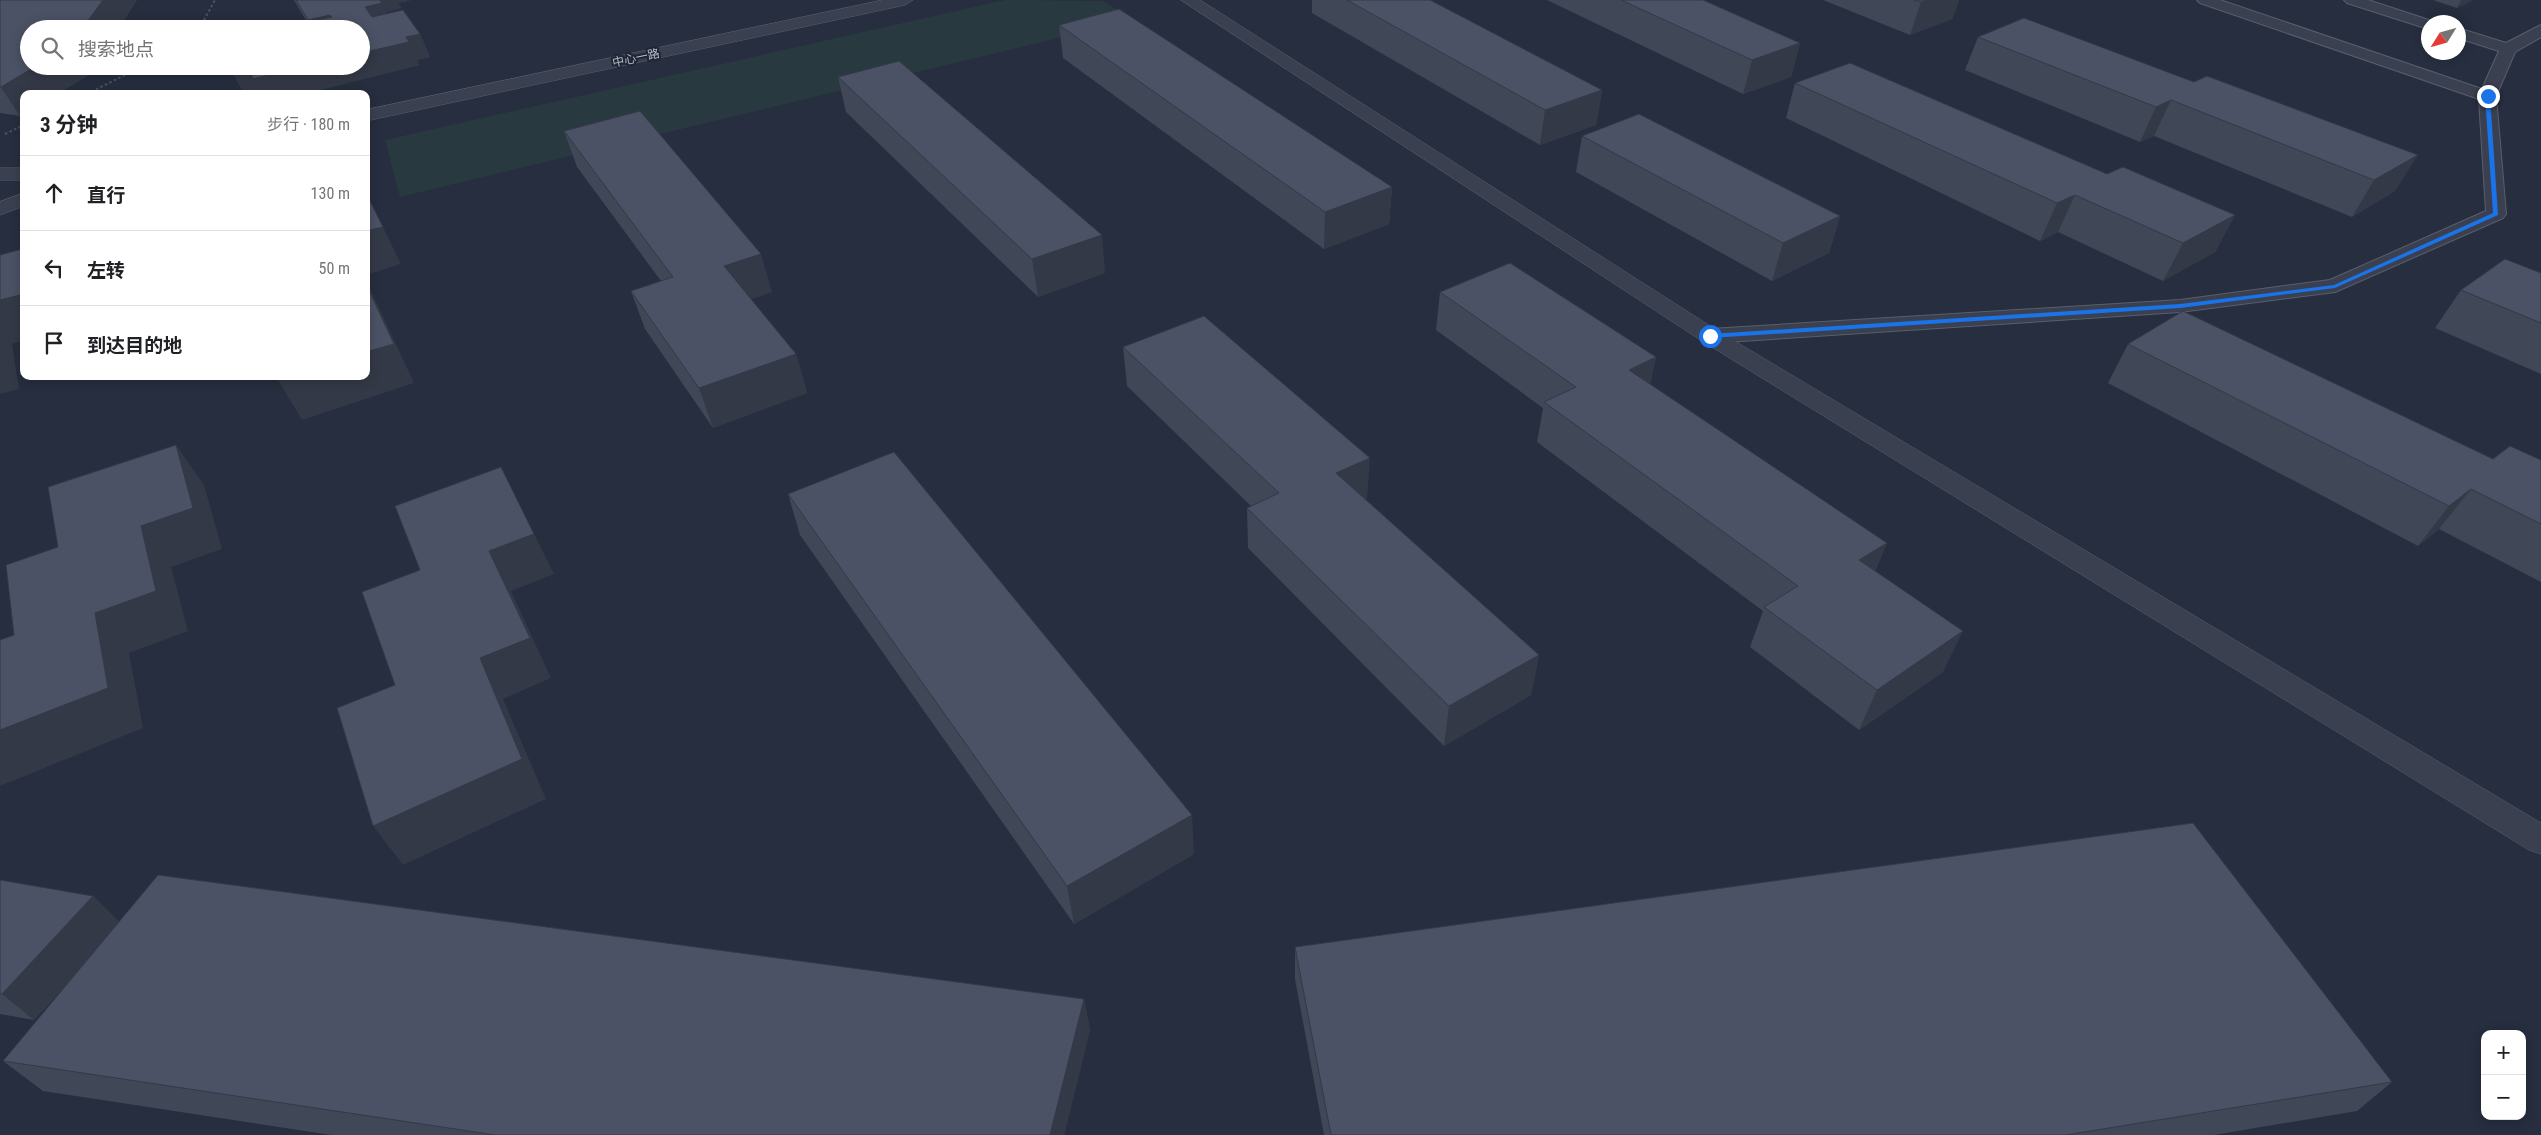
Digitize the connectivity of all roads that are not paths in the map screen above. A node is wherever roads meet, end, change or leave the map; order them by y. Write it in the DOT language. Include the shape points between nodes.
graph roads {
  1 [pos="905,0"];
  2 [pos="1189,0"];
  3 [pos="2205,0"];
  4 [pos="2352,0"];
  5 [pos="2421,22"];
  6 [pos="2541,30"];
  7 [pos="2466,36"];
  8 [pos="2508,49"];
  9 [pos="2488,96"];
  10 [pos="370,115"];
  11 [pos="0,174"];
  12 [pos="20,174"];
  13 [pos="20,201"];
  14 [pos="0,209"];
  15 [pos="1710,336"];
  16 [pos="2541,840"];
  1 -- 10 [label="street, 中心一路"];
  2 -- 15 [label="street"];
  3 -- 9 [label="lane"];
  4 -- 5 [label="lane"];
  6 -- 8 [label="lane"];
  7 -- 8 [label="lane"];
  8 -- 9 [label="lane"];
  9 -- 15 [label="lane" via="2496,214 2335,286 2180,306"];
  11 -- 12 [label="street"];
  13 -- 14 [label="street"];
  15 -- 16 [label="street"];
}
